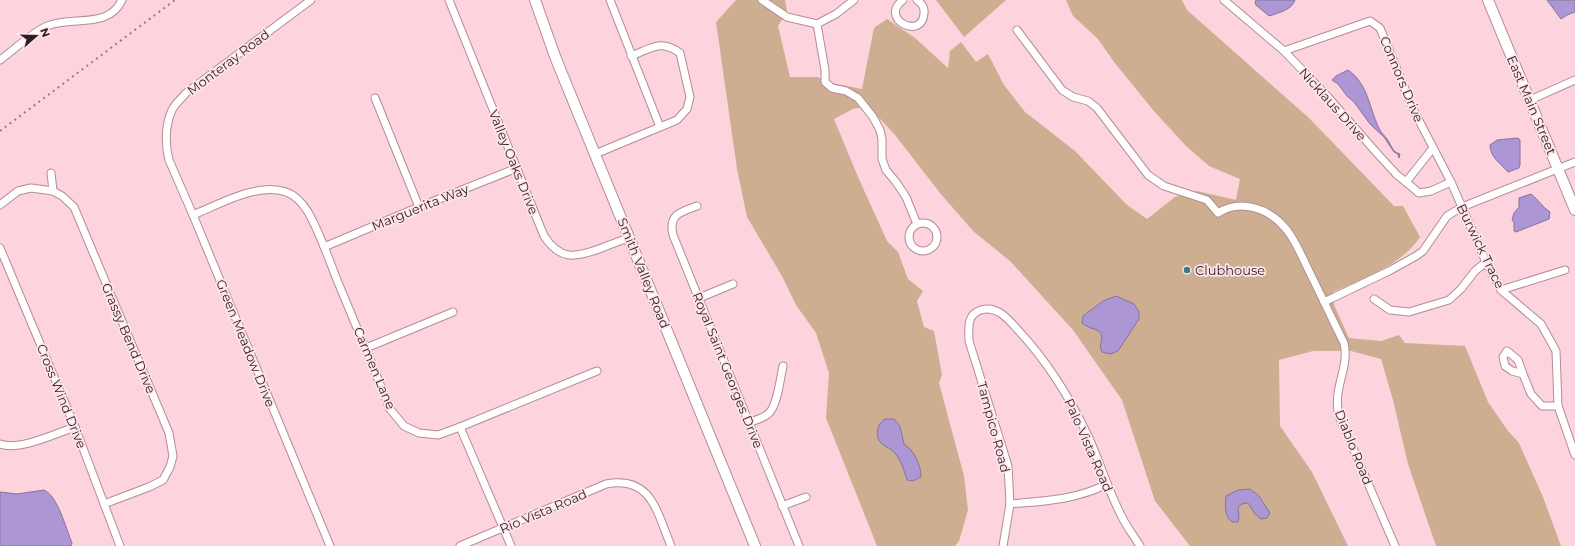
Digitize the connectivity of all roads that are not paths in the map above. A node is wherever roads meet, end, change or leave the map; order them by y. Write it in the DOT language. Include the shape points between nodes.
graph roads {
  1 [pos="122,0"];
  2 [pos="311,0"];
  3 [pos="448,0"];
  4 [pos="535,0"];
  5 [pos="610,0"];
  6 [pos="762,0"];
  7 [pos="854,0"];
  8 [pos="917,0"];
  9 [pos="1224,0"];
  10 [pos="1488,0"];
  11 [pos="900,1"];
  12 [pos="817,24"];
  13 [pos="1017,30"];
  14 [pos="1284,51"];
  15 [pos="631,56"];
  16 [pos="0,60"];
  17 [pos="1575,80"];
  18 [pos="375,98"];
  19 [pos="1530,100"];
  20 [pos="660,127"];
  21 [pos="166,140"];
  22 [pos="1429,140"];
  23 [pos="1433,148"];
  24 [pos="595,154"];
  25 [pos="1575,162"];
  26 [pos="1558,167"];
  27 [pos="516,168"];
  28 [pos="51,173"];
  29 [pos="1406,182"];
  30 [pos="1451,182"];
  31 [pos="53,191"];
  32 [pos="0,204"];
  33 [pos="697,206"];
  34 [pos="419,207"];
  35 [pos="1462,207"];
  36 [pos="1575,210"];
  37 [pos="194,215"];
  38 [pos="917,224"];
  39 [pos="629,238"];
  40 [pos="0,248"];
  41 [pos="324,248"];
  42 [pos="1486,262"];
  43 [pos="1565,270"];
  44 [pos="733,284"];
  45 [pos="1501,290"];
  46 [pos="699,298"];
  47 [pos="1374,299"];
  48 [pos="1324,302"];
  49 [pos="453,312"];
  50 [pos="977,312"];
  51 [pos="366,348"];
  52 [pos="783,366"];
  53 [pos="597,371"];
  54 [pos="1523,374"];
  55 [pos="1558,406"];
  56 [pos="750,422"];
  57 [pos="75,427"];
  58 [pos="460,427"];
  59 [pos="0,444"];
  60 [pos="1575,455"];
  61 [pos="1106,484"];
  62 [pos="806,497"];
  63 [pos="104,504"];
  64 [pos="1010,504"];
  65 [pos="782,506"];
  66 [pos="503,528"];
  67 [pos="120,546"];
  68 [pos="330,546"];
  69 [pos="460,546"];
  70 [pos="511,546"];
  71 [pos="670,546"];
  72 [pos="755,546"];
  73 [pos="799,546"];
  74 [pos="1003,546"];
  75 [pos="1140,546"];
  76 [pos="1395,546"];
  1 -- 16 [label="street" via="114,12 96,20 47,26"];
  2 -- 21 [label="street, Monteray Road" via="186,93 172,110"];
  3 -- 27 [label="street, Valley Oaks Drive"];
  4 -- 24 [label="main road, Smith Valley Road"];
  5 -- 15 [label="street"];
  6 -- 12 [label="street" via="787,17"];
  7 -- 12 [label="street"];
  8 -- 11 [label="street" via="922,5 924,13 921,22 913,26 904,25 898,19 896,10"];
  9 -- 14 [label="street, Nicklaus Drive"];
  10 -- 19 [label="main road, East Main Street"];
  12 -- 38 [label="street" via="824,82 832,88 846,91 858,98 873,117 880,130 882,159 886,170 906,197"];
  13 -- 48 [label="street, Diablo Road" via="1062,90 1073,97 1088,101 1097,108 1154,180 1164,186 1207,200 1218,213 1230,207 1245,206 1264,211 1278,221 1296,243"];
  14 -- 22 [label="street, Connors Drive" via="1370,21 1380,28 1413,109"];
  14 -- 29 [label="street, Nicklaus Drive"];
  15 -- 20 [label="street"];
  15 -- 20 [label="street" via="661,45 671,47 680,54 690,97 686,109 677,120"];
  17 -- 19 [label="street"];
  18 -- 34 [label="street"];
  19 -- 26 [label="main road, East Main Street"];
  20 -- 24 [label="street"];
  21 -- 37 [label="street, Green Meadow Drive" via="169,160"];
  22 -- 23 [label="street, Burwick Trace"];
  23 -- 29 [label="street"];
  23 -- 30 [label="street, Burwick Trace"];
  24 -- 39 [label="main road, Smith Valley Road"];
  25 -- 26 [label="street"];
  26 -- 35 [label="street"];
  26 -- 36 [label="main road, East Main Street"];
  27 -- 34 [label="street, Marguerita Way"];
  27 -- 39 [label="street, Valley Oaks Drive" via="544,236 554,249 577,256"];
  28 -- 31 [label="street"];
  29 -- 30 [label="street, Nicklaus Drive" via="1418,193 1432,191"];
  30 -- 35 [label="street, Burwick Trace"];
  31 -- 32 [label="street" via="31,188 18,191"];
  31 -- 63 [label="street, Grassy Bend Drive" via="74,207 169,433 173,456 163,480"];
  33 -- 46 [label="street, Royal Saint Georges Drive" via="676,215 671,228"];
  34 -- 41 [label="street, Marguerita Way"];
  35 -- 42 [label="street, Burwick Trace"];
  35 -- 48 [label="street" via="1447,216 1416,256"];
  37 -- 41 [label="street, Carmen Lane" via="251,192 274,189 286,192 307,211"];
  37 -- 68 [label="street, Green Meadow Drive"];
  38 -- 38 [label="street" via="926,223 937,232 937,241 931,249 922,251 911,244 909,235"];
  39 -- 72 [label="main road, Smith Valley Road"];
  40 -- 57 [label="street, Cross Wind Drive"];
  41 -- 51 [label="street, Carmen Lane"];
  42 -- 45 [label="street, Burwick Trace"];
  42 -- 47 [label="street" via="1449,300 1409,312 1390,310"];
  43 -- 45 [label="street"];
  44 -- 46 [label="street"];
  45 -- 55 [label="street, Burwick Trace" via="1541,324 1556,351"];
  46 -- 56 [label="street, Royal Saint Georges Drive"];
  48 -- 76 [label="street, Diablo Road" via="1344,343 1346,354 1336,402 1339,416"];
  49 -- 51 [label="street"];
  50 -- 61 [label="street, Palo Vista Road" via="989,308 1001,313 1031,343 1064,390 1088,437"];
  50 -- 64 [label="street, Tampico Road" via="968,322 969,341 1008,466"];
  51 -- 58 [label="street, Carmen Lane" via="390,409 404,426 418,433 438,434"];
  52 -- 56 [label="street" via="777,395 769,413"];
  53 -- 58 [label="street, Carmen Lane"];
  54 -- 55 [label="street" via="1531,394 1542,406"];
  55 -- 60 [label="street, Burwick Trace"];
  56 -- 65 [label="street, Royal Saint Georges Drive"];
  57 -- 59 [label="street" via="20,446"];
  57 -- 63 [label="street, Cross Wind Drive"];
  58 -- 66 [label="street"];
  61 -- 64 [label="street" via="1091,492 1061,500"];
  61 -- 75 [label="street, Palo Vista Road"];
  62 -- 65 [label="street"];
  63 -- 67 [label="street, Cross Wind Drive"];
  64 -- 74 [label="street, Tampico Road"];
  65 -- 73 [label="street, Royal Saint Georges Drive"];
  66 -- 69 [label="street, Rio Vista Road"];
  66 -- 70 [label="street"];
  66 -- 71 [label="street, Rio Vista Road" via="606,484 620,483 644,490 652,500"];
}
